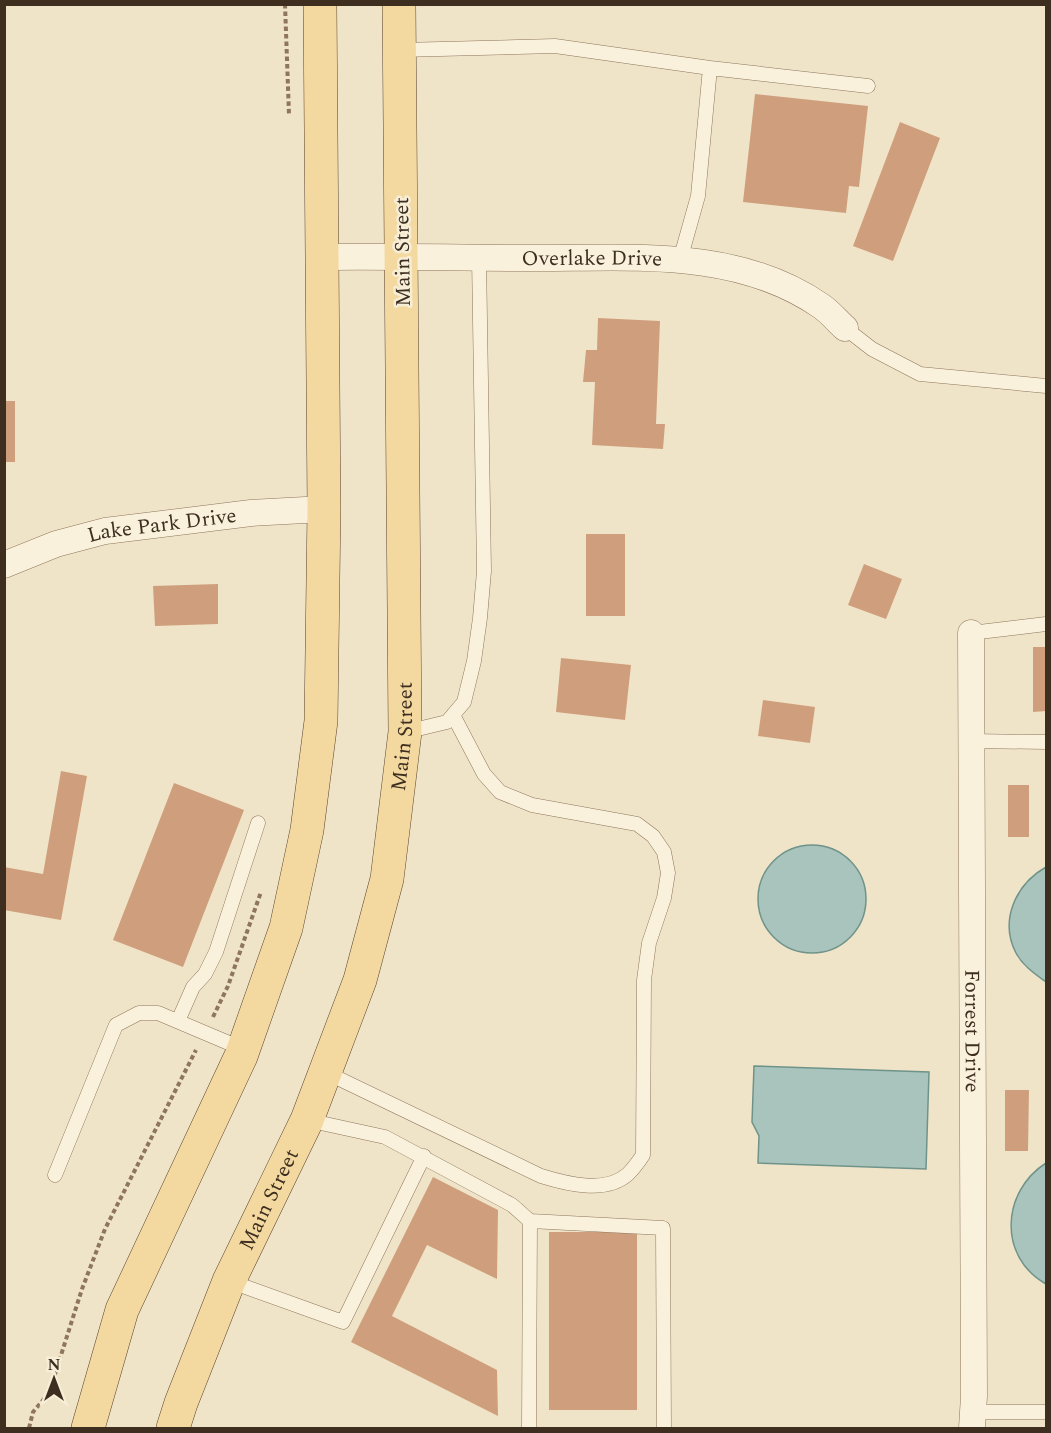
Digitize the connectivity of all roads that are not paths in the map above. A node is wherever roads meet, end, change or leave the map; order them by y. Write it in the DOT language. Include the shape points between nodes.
graph roads {
  1 [pos="320,4"];
  2 [pos="399,4"];
  3 [pos="400,50"];
  4 [pos="710,68"];
  5 [pos="868,86"];
  6 [pos="402,256"];
  7 [pos="322,257"];
  8 [pos="478,257"];
  9 [pos="680,260"];
  10 [pos="845,328"];
  11 [pos="1047,387"];
  12 [pos="324,509"];
  13 [pos="4,565"];
  14 [pos="1047,624"];
  15 [pos="971,633"];
  16 [pos="453,715"];
  17 [pos="405,732"];
  18 [pos="971,741"];
  19 [pos="1047,742"];
  20 [pos="258,823"];
  21 [pos="178,1022"];
  22 [pos="243,1050"];
  23 [pos="325,1072"];
  24 [pos="307,1120"];
  25 [pos="424,1156"];
  26 [pos="56,1175"];
  27 [pos="530,1221"];
  28 [pos="229,1281"];
  29 [pos="1047,1412"];
  30 [pos="973,1420"];
  31 [pos="88,1428"];
  32 [pos="173,1428"];
  33 [pos="529,1428"];
  34 [pos="664,1428"];
  1 -- 7 [label="main road"];
  2 -- 3 [label="main road, Main Street"];
  3 -- 4 [label="lane" via="555,46"];
  3 -- 6 [label="main road, Main Street"];
  4 -- 5 [label="lane"];
  4 -- 9 [label="lane" via="698,196"];
  6 -- 7 [label="street, Overlake Drive"];
  6 -- 8 [label="street, Overlake Drive"];
  6 -- 17 [label="main road, Main Street"];
  7 -- 12 [label="main road"];
  8 -- 9 [label="street, Overlake Drive"];
  8 -- 16 [label="lane" via="484,571 474,661 464,702"];
  9 -- 10 [label="street, Overlake Drive" via="739,270 777,282 822,307"];
  10 -- 11 [label="lane" via="872,349 920,374"];
  12 -- 13 [label="street, Lake Park Drive" via="251,513 105,531 56,544"];
  12 -- 22 [label="main road" via="321,721 307,830 286,928"];
  14 -- 15 [label="lane"];
  15 -- 18 [label="street, Forrest Drive"];
  16 -- 17 [label="lane" via="447,722"];
  16 -- 23 [label="lane" via="484,774 500,792 532,805 638,824 664,852 668,873 649,943 644,980 644,1155 627,1175 603,1186 570,1184 542,1176"];
  17 -- 23 [label="main road, Main Street" via="387,879 360,980"];
  18 -- 19 [label="lane"];
  18 -- 30 [label="street, Forrest Drive"];
  20 -- 21 [label="lane" via="216,952 193,987"];
  21 -- 22 [label="lane"];
  21 -- 26 [label="lane" via="158,1013 139,1012 116,1025"];
  22 -- 31 [label="main road" via="122,1310"];
  23 -- 24 [label="main road, Main Street"];
  24 -- 25 [label="lane" via="385,1137"];
  24 -- 28 [label="main road, Main Street"];
  25 -- 27 [label="lane" via="512,1205"];
  25 -- 28 [label="lane" via="342,1322"];
  27 -- 33 [label="lane"];
  27 -- 34 [label="lane" via="663,1228"];
  28 -- 32 [label="main road, Main Street"];
  29 -- 30 [label="lane"];
}
